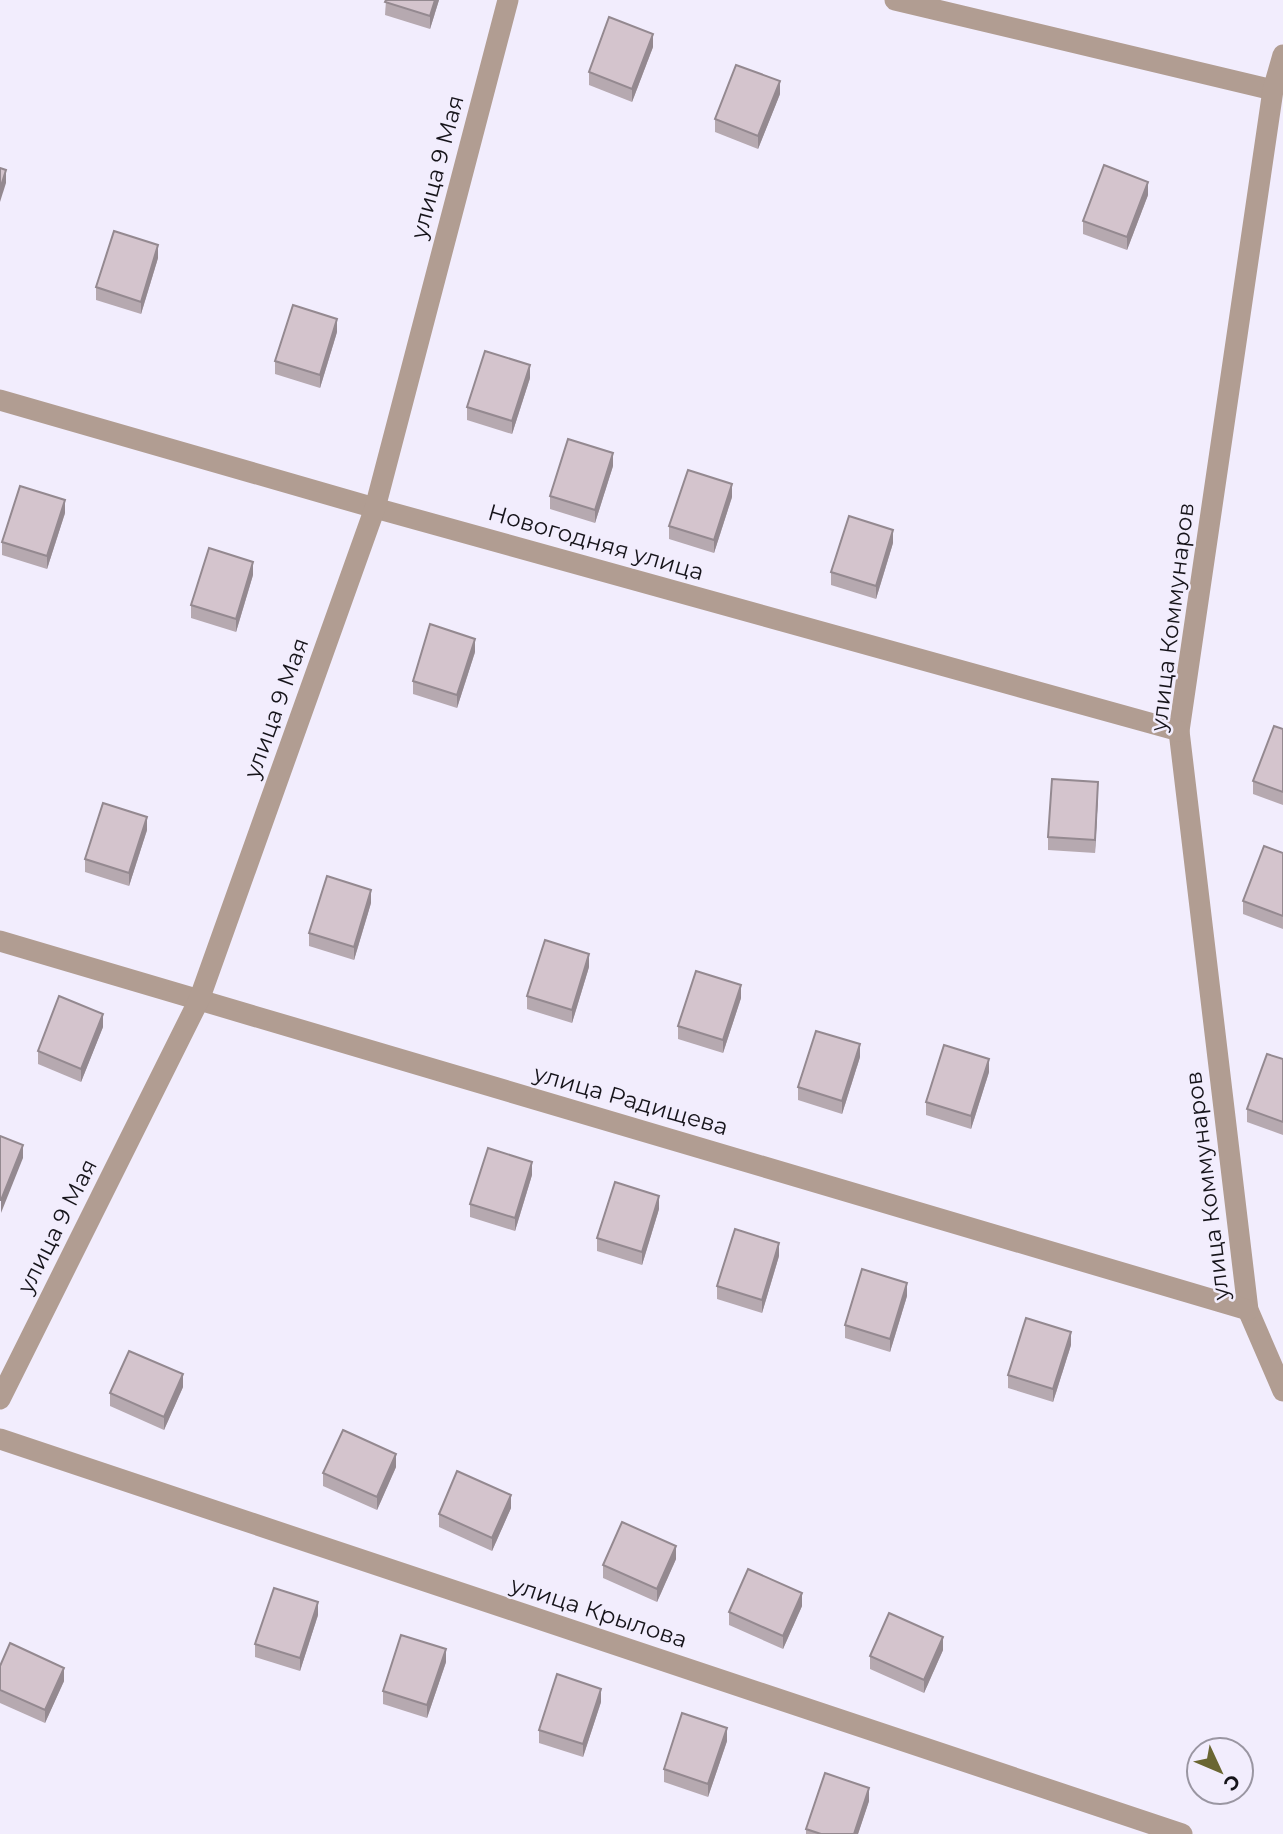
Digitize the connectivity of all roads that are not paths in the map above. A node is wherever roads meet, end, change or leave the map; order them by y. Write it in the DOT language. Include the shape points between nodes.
graph roads {
  1 [pos="508,0"];
  2 [pos="895,0"];
  3 [pos="1283,55"];
  4 [pos="1273,90"];
  5 [pos="0,400"];
  6 [pos="375,508"];
  7 [pos="1180,731"];
  8 [pos="0,941"];
  9 [pos="199,1000"];
  10 [pos="1248,1310"];
  11 [pos="1283,1391"];
  12 [pos="0,1399"];
  13 [pos="0,1439"];
  14 [pos="1182,1834"];
  1 -- 6 [label="street, улица 9 Мая"];
  2 -- 4 [label="street"];
  3 -- 4 [label="street, улица Коммунаров"];
  4 -- 7 [label="street, улица Коммунаров"];
  5 -- 6 [label="street, Новогодняя улица"];
  6 -- 7 [label="street, Новогодняя улица"];
  6 -- 9 [label="street, улица 9 Мая"];
  7 -- 10 [label="street, улица Коммунаров"];
  8 -- 9 [label="street, улица Радищева"];
  9 -- 10 [label="street, улица Радищева"];
  9 -- 12 [label="street, улица 9 Мая"];
  10 -- 11 [label="street, улица Коммунаров"];
  13 -- 14 [label="street, улица Крылова"];
}
